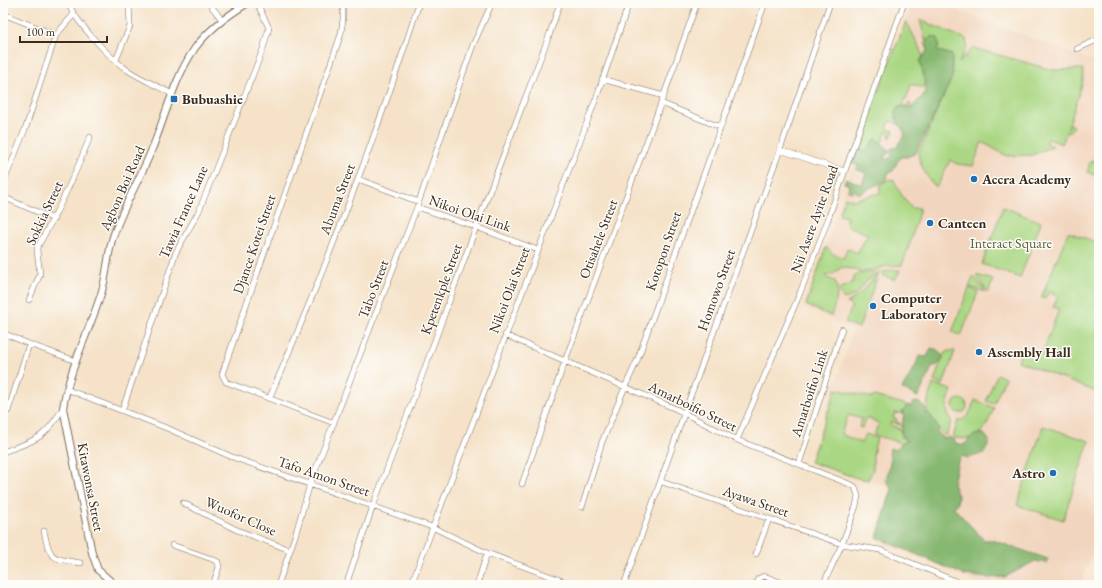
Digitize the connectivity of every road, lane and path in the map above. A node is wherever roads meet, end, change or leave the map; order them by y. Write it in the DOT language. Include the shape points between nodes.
graph roads {
  1 [pos="68,3"];
  2 [pos="129,3"];
  3 [pos="209,3"];
  4 [pos="248,3"];
  5 [pos="257,3"];
  6 [pos="343,3"];
  7 [pos="418,3"];
  8 [pos="492,3"];
  9 [pos="560,3"];
  10 [pos="629,3"];
  11 [pos="697,3"];
  12 [pos="765,3"];
  13 [pos="830,3"];
  14 [pos="904,3"];
  15 [pos="3,14"];
  16 [pos="74,14"];
  17 [pos="222,20"];
  18 [pos="56,35"];
  19 [pos="1099,39"];
  20 [pos="1077,49"];
  21 [pos="116,60"];
  22 [pos="602,79"];
  23 [pos="172,94"];
  24 [pos="664,96"];
  25 [pos="662,103"];
  26 [pos="720,127"];
  27 [pos="90,137"];
  28 [pos="780,150"];
  29 [pos="844,171"];
  30 [pos="358,179"];
  31 [pos="3,184"];
  32 [pos="3,197"];
  33 [pos="418,205"];
  34 [pos="54,219"];
  35 [pos="476,227"];
  36 [pos="538,250"];
  37 [pos="30,300"];
  38 [pos="842,329"];
  39 [pos="3,333"];
  40 [pos="505,336"];
  41 [pos="29,344"];
  42 [pos="565,360"];
  43 [pos="76,361"];
  44 [pos="625,387"];
  45 [pos="66,389"];
  46 [pos="269,399"];
  47 [pos="62,408"];
  48 [pos="8,411"];
  49 [pos="122,411"];
  50 [pos="684,414"];
  51 [pos="334,423"];
  52 [pos="737,440"];
  53 [pos="3,452"];
  54 [pos="799,464"];
  55 [pos="662,482"];
  56 [pos="310,484"];
  57 [pos="522,484"];
  58 [pos="183,503"];
  59 [pos="373,506"];
  60 [pos="582,507"];
  61 [pos="769,519"];
  62 [pos="432,527"];
  63 [pos="44,532"];
  64 [pos="842,544"];
  65 [pos="172,545"];
  66 [pos="290,550"];
  67 [pos="488,553"];
  68 [pos="756,554"];
  69 [pos="81,563"];
  70 [pos="553,578"];
  71 [pos="115,585"];
  72 [pos="213,585"];
  73 [pos="278,585"];
  74 [pos="346,585"];
  75 [pos="410,585"];
  76 [pos="477,585"];
  77 [pos="550,585"];
  78 [pos="574,585"];
  79 [pos="625,585"];
  80 [pos="755,585"];
  81 [pos="789,585"];
  82 [pos="824,585"];
  83 [pos="965,585"];
  1 -- 16 [label="street"];
  2 -- 21 [label="street" via="130,26"];
  3 -- 17 [label="street"];
  4 -- 17 [label="street, Agbon Boi Road"];
  5 -- 49 [label="street, Tawia France Lane" via="268,32 199,211 176,252"];
  6 -- 46 [label="street, Djance Kotei Street" via="341,34 223,371 226,382"];
  7 -- 30 [label="street, Abuma Street"];
  8 -- 33 [label="street, Tabo Street" via="473,45"];
  9 -- 35 [label="street, Kpetenkple Street"];
  10 -- 22 [label="street, Nikoi Olai Street"];
  11 -- 24 [label="street, Otisahele Street"];
  12 -- 26 [label="street, Kotopon Street"];
  13 -- 28 [label="street, Homowo Street"];
  14 -- 29 [label="street, Nii Asere Ayite Road"];
  15 -- 18 [label="street"];
  16 -- 18 [label="street"];
  16 -- 21 [label="street" via="89,34"];
  17 -- 23 [label="street, Agbon Boi Road" via="201,40"];
  18 -- 31 [label="street" via="26,127"];
  19 -- 20 [label="street"];
  21 -- 23 [label="street" via="129,71"];
  22 -- 24 [label="street"];
  22 -- 36 [label="street, Nikoi Olai Street"];
  23 -- 43 [label="street, Agbon Boi Road" via="150,155 117,227 102,292"];
  24 -- 25 [label="street, Otisahele Street"];
  25 -- 26 [label="street"];
  25 -- 42 [label="street, Otisahele Street"];
  26 -- 44 [label="street, Kotopon Street" via="637,361"];
  27 -- 34 [label="street, Sokkia Street"];
  28 -- 29 [label="street"];
  28 -- 50 [label="street, Homowo Street"];
  29 -- 52 [label="street, Nii Asere Ayite Road" via="800,293"];
  30 -- 33 [label="street, Nikoi Olai Link"];
  30 -- 46 [label="street, Abuma Street" via="310,305"];
  32 -- 34 [label="street"];
  33 -- 35 [label="street, Nikoi Olai Link"];
  33 -- 51 [label="street, Tabo Street"];
  34 -- 37 [label="street, Sokkia Street" via="37,248 40,274"];
  35 -- 36 [label="street, Nikoi Olai Link"];
  35 -- 59 [label="street, Kpetenkple Street"];
  36 -- 40 [label="street, Nikoi Olai Street"];
  38 -- 54 [label="street, Amarboifio Link"];
  39 -- 41 [label="street"];
  40 -- 42 [label="street, Amarboifio Street"];
  40 -- 62 [label="street, Nikoi Olai Street"];
  41 -- 43 [label="street"];
  41 -- 48 [label="street"];
  42 -- 44 [label="street, Amarboifio Street"];
  42 -- 57 [label="street, Otisahele Street"];
  43 -- 45 [label="street, Agbon Boi Road"];
  44 -- 50 [label="street, Amarboifio Street"];
  44 -- 60 [label="street, Kotopon Street" via="602,442"];
  45 -- 47 [label="street, Agbon Boi Road"];
  45 -- 49 [label="street, Tafo Amon Street"];
  46 -- 51 [label="street, Djance Kotei Street"];
  47 -- 53 [label="street" via="45,434"];
  47 -- 71 [label="street, Kitawonsa Street" via="92,553 98,570"];
  49 -- 56 [label="street, Tafo Amon Street" via="232,457"];
  50 -- 52 [label="street, Amarboifio Street"];
  50 -- 55 [label="street, Homowo Street"];
  51 -- 56 [label="street, Tabo Street"];
  52 -- 54 [label="street, Amarboifio Street"];
  54 -- 64 [label="street, Amarboifio Street" via="850,483 854,487 858,496 856,506"];
  55 -- 61 [label="street, Ayawa Street"];
  55 -- 79 [label="street, Homowo Street"];
  56 -- 59 [label="street, Tafo Amon Street"];
  56 -- 66 [label="street, Tabo Street"];
  58 -- 66 [label="street, Wuofor Close" via="237,530"];
  59 -- 62 [label="street, Tafo Amon Street"];
  59 -- 74 [label="street, Kpetenkple Street"];
  61 -- 64 [label="street, Ayawa Street"];
  61 -- 68 [label="street"];
  62 -- 67 [label="street, Tafo Amon Street"];
  62 -- 75 [label="street, Nikoi Olai Street"];
  63 -- 69 [label="street" via="47,547 54,558"];
  64 -- 82 [label="street"];
  64 -- 83 [label="street, Ayawa Street" via="880,550"];
  65 -- 72 [label="street" via="218,562 219,567"];
  66 -- 73 [label="street, Tabo Street"];
  67 -- 70 [label="street, Tafo Amon Street"];
  67 -- 76 [label="street"];
  70 -- 77 [label="street"];
  70 -- 78 [label="street, Tafo Amon Street"];
  80 -- 81 [label="street" via="758,578 764,576"];
}
